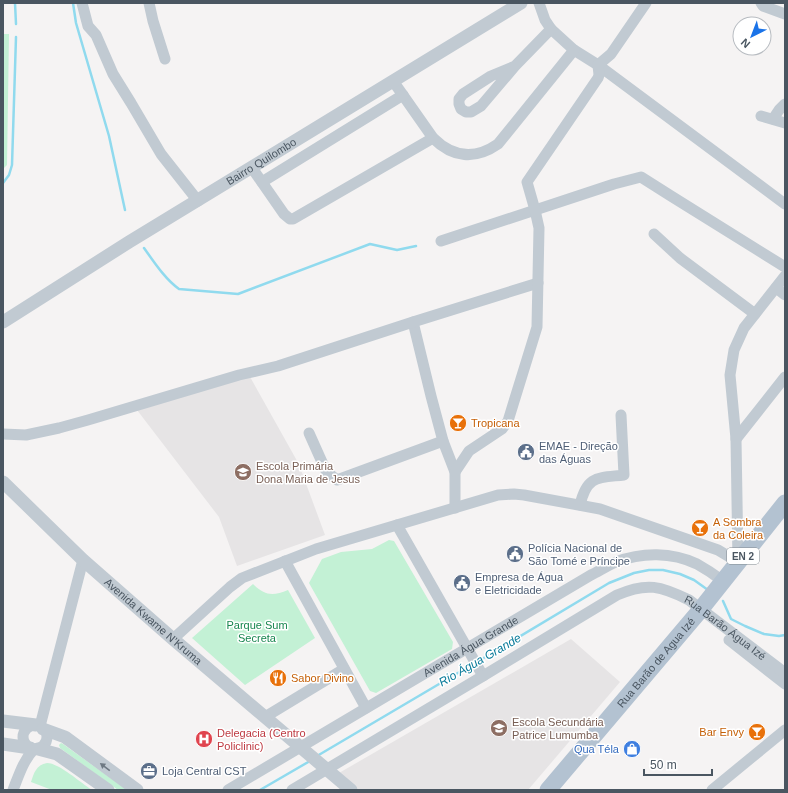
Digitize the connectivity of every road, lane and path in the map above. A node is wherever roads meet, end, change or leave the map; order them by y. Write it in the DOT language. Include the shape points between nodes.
graph roads {
  1 [pos="82,3"];
  2 [pos="149,3"];
  3 [pos="521,3"];
  4 [pos="539,3"];
  5 [pos="646,3"];
  6 [pos="761,3"];
  7 [pos="785,14"];
  8 [pos="551,30"];
  9 [pos="574,50"];
  10 [pos="165,59"];
  11 [pos="598,65"];
  12 [pos="515,66"];
  13 [pos="393,81"];
  14 [pos="403,95"];
  15 [pos="785,104"];
  16 [pos="761,116"];
  17 [pos="773,119"];
  18 [pos="785,123"];
  19 [pos="433,138"];
  20 [pos="252,168"];
  21 [pos="262,182"];
  22 [pos="198,201"];
  23 [pos="785,204"];
  24 [pos="535,210"];
  25 [pos="654,234"];
  26 [pos="441,241"];
  27 [pos="785,267"];
  28 [pos="785,276"];
  29 [pos="538,283"];
  30 [pos="776,288"];
  31 [pos="785,295"];
  32 [pos="755,314"];
  33 [pos="3,322"];
  34 [pos="413,322"];
  35 [pos="785,377"];
  36 [pos="621,415"];
  37 [pos="310,433"];
  38 [pos="3,434"];
  39 [pos="736,439"];
  40 [pos="443,441"];
  41 [pos="455,472"];
  42 [pos="3,482"];
  43 [pos="785,503"];
  44 [pos="580,504"];
  45 [pos="455,508"];
  46 [pos="397,525"];
  47 [pos="83,560"];
  48 [pos="285,561"];
  49 [pos="738,562"];
  50 [pos="723,581"];
  51 [pos="662,589"];
  52 [pos="699,612"];
  53 [pos="173,639"];
  54 [pos="470,653"];
  55 [pos="344,668"];
  56 [pos="481,673"];
  57 [pos="785,673"];
  58 [pos="785,684"];
  59 [pos="366,708"];
  60 [pos="265,717"];
  61 [pos="3,721"];
  62 [pos="39,727"];
  63 [pos="785,730"];
  64 [pos="3,744"];
  65 [pos="34,749"];
  66 [pos="314,758"];
  67 [pos="13,790"];
  68 [pos="108,790"];
  69 [pos="137,790"];
  70 [pos="228,790"];
  71 [pos="292,790"];
  72 [pos="351,790"];
  73 [pos="548,790"];
  74 [pos="712,790"];
  1 -- 22 [label="street" via="88,26 96,35 113,74 160,154"];
  2 -- 10 [label="street"];
  3 -- 13 [label="street, Bairro Quilombo"];
  4 -- 8 [label="street"];
  5 -- 11 [label="street" via="610,54"];
  6 -- 7 [label="street"];
  8 -- 9 [label="street"];
  8 -- 12 [label="street"];
  9 -- 11 [label="street"];
  9 -- 19 [label="street" via="498,144 476,154 461,154 446,149"];
  11 -- 23 [label="street"];
  11 -- 24 [label="street" via="598,78 527,182"];
  12 -- 12 [label="street" via="491,76 463,94 459,99 461,109 470,112 481,106"];
  13 -- 14 [label="street"];
  13 -- 20 [label="street, Bairro Quilombo"];
  14 -- 19 [label="street"];
  14 -- 21 [label="street"];
  15 -- 17 [label="street"];
  16 -- 17 [label="street"];
  17 -- 18 [label="street"];
  19 -- 21 [label="street" via="293,219 284,214"];
  20 -- 21 [label="street"];
  20 -- 22 [label="street, Bairro Quilombo"];
  22 -- 33 [label="street, Bairro Quilombo"];
  24 -- 26 [label="street"];
  24 -- 27 [label="street" via="641,177"];
  24 -- 29 [label="street" via="539,228"];
  25 -- 32 [label="street" via="680,258"];
  28 -- 30 [label="street"];
  29 -- 34 [label="street"];
  29 -- 41 [label="street" via="537,327 508,421 502,429 469,451"];
  30 -- 31 [label="street"];
  30 -- 32 [label="street"];
  32 -- 39 [label="street" via="744,328 734,350 730,376"];
  34 -- 38 [label="street" via="278,366 239,375 67,426 26,435"];
  34 -- 40 [label="street"];
  35 -- 39 [label="street"];
  36 -- 44 [label="street" via="624,475 598,478 591,482 585,488"];
  37 -- 40 [label="street" via="326,471 337,480"];
  39 -- 49 [label="street"];
  40 -- 41 [label="street"];
  41 -- 45 [label="street"];
  42 -- 47 [label="street, Avenida Kwame N’Kruma"];
  43 -- 49 [label="main road, EN 2"];
  44 -- 45 [label="street" via="505,494"];
  44 -- 49 [label="street" via="600,508 718,550"];
  45 -- 46 [label="street"];
  46 -- 48 [label="street"];
  46 -- 54 [label="street"];
  47 -- 53 [label="street, Avenida Kwame N’Kruma"];
  47 -- 62 [label="street"];
  48 -- 53 [label="street" via="236,582"];
  48 -- 55 [label="street"];
  49 -- 50 [label="main road, EN 2"];
  50 -- 52 [label="main road, EN 2"];
  50 -- 54 [label="street, Avenida Água Grande" via="698,565 673,556 640,556 616,562 591,575"];
  51 -- 52 [label="street, Rua Barão Água Izé" via="689,600"];
  51 -- 56 [label="street, Avenida Água Grande" via="640,587 617,595"];
  52 -- 57 [label="street, Rua Barão Água Izé"];
  52 -- 58 [label="street, Rua Barão Água Izé"];
  52 -- 73 [label="main road, Rua Barão de Agua Izé"];
  53 -- 60 [label="street, Avenida Kwame N’Kruma"];
  54 -- 56 [label="street"];
  54 -- 59 [label="street, Avenida Água Grande"];
  55 -- 59 [label="street"];
  55 -- 60 [label="street"];
  56 -- 66 [label="street, Avenida Água Grande"];
  59 -- 66 [label="street, Avenida Água Grande"];
  60 -- 66 [label="street, Avenida Kwame N’Kruma"];
  61 -- 62 [label="street"];
  62 -- 65 [label="street" via="45,732 46,740"];
  62 -- 65 [label="street" via="32,726 23,734 24,742"];
  69 -- 62 [label="street, one-way" via="65,737"];
  63 -- 74 [label="street"];
  64 -- 65 [label="street"];
  65 -- 67 [label="street" via="22,767"];
  65 -- 68 [label="street" via="57,754"];
  66 -- 70 [label="street, Avenida Água Grande"];
  66 -- 71 [label="street, Avenida Água Grande"];
  66 -- 72 [label="street, Avenida Kwame N’Kruma"];
}
